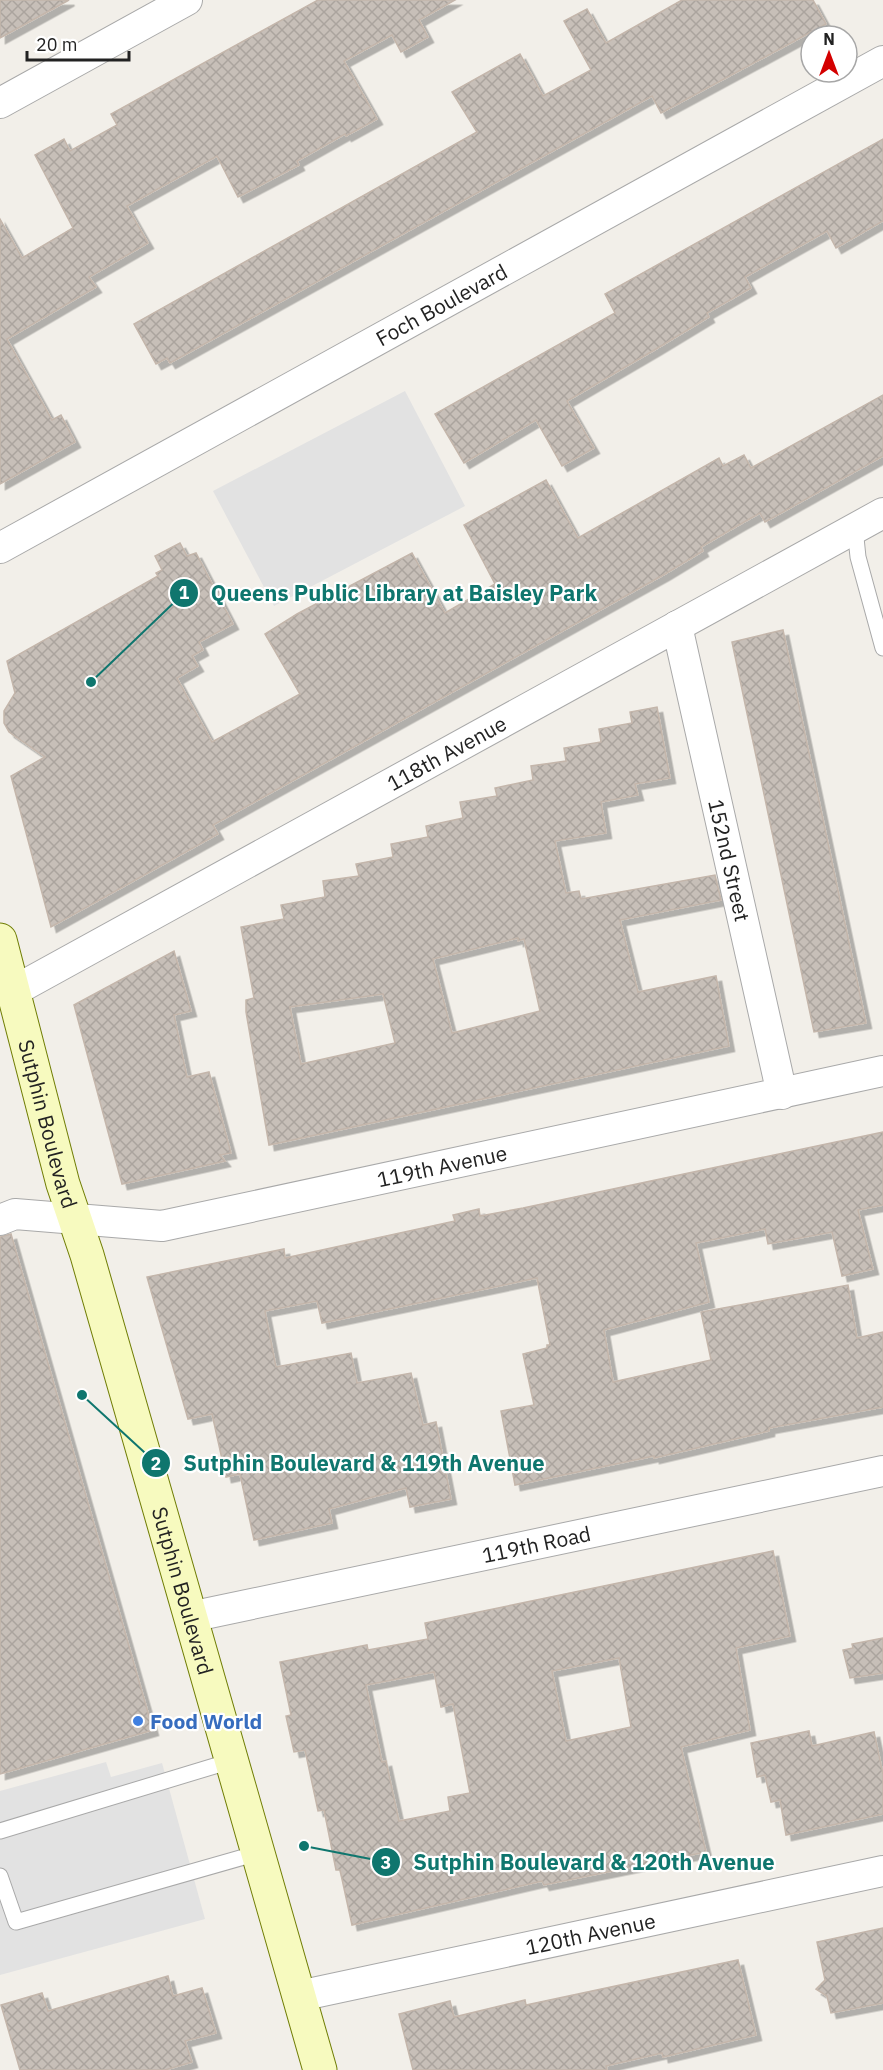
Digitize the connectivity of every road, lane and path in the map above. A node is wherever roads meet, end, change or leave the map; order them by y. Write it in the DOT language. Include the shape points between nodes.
graph roads {
  1 [pos="187,0"];
  2 [pos="883,61"];
  3 [pos="0,103"];
  4 [pos="883,513"];
  5 [pos="855,528"];
  6 [pos="0,548"];
  7 [pos="677,627"];
  8 [pos="883,648"];
  9 [pos="0,940"];
  10 [pos="12,992"];
  11 [pos="883,1071"];
  12 [pos="782,1094"];
  13 [pos="74,1218"];
  14 [pos="0,1220"];
  15 [pos="883,1471"];
  16 [pos="190,1617"];
  17 [pos="231,1761"];
  18 [pos="0,1831"];
  19 [pos="258,1853"];
  20 [pos="883,1872"];
  21 [pos="0,1876"];
  22 [pos="299,1996"];
  23 [pos="320,2070"];
  1 -- 3 [label="street"];
  2 -- 6 [label="street, Foch Boulevard"];
  4 -- 5 [label="street, 118th Avenue"];
  5 -- 7 [label="street, 118th Avenue"];
  5 -- 8 [label="lane" via="858,557"];
  7 -- 10 [label="street, 118th Avenue"];
  7 -- 12 [label="street, 152nd Street"];
  9 -- 10 [label="main road, Sutphin Boulevard"];
  10 -- 13 [label="main road, Sutphin Boulevard"];
  11 -- 12 [label="street, 119th Avenue"];
  12 -- 13 [label="street, 119th Avenue" via="162,1226"];
  13 -- 14 [label="street, 119th Avenue" via="15,1214"];
  13 -- 16 [label="main road, Sutphin Boulevard"];
  15 -- 16 [label="street, 119th Road"];
  16 -- 17 [label="main road, Sutphin Boulevard"];
  17 -- 18 [label="lane"];
  17 -- 19 [label="main road, Sutphin Boulevard"];
  19 -- 21 [label="lane" via="16,1922"];
  19 -- 22 [label="main road, Sutphin Boulevard"];
  20 -- 22 [label="street, 120th Avenue"];
  22 -- 23 [label="main road, Sutphin Boulevard"];
}
